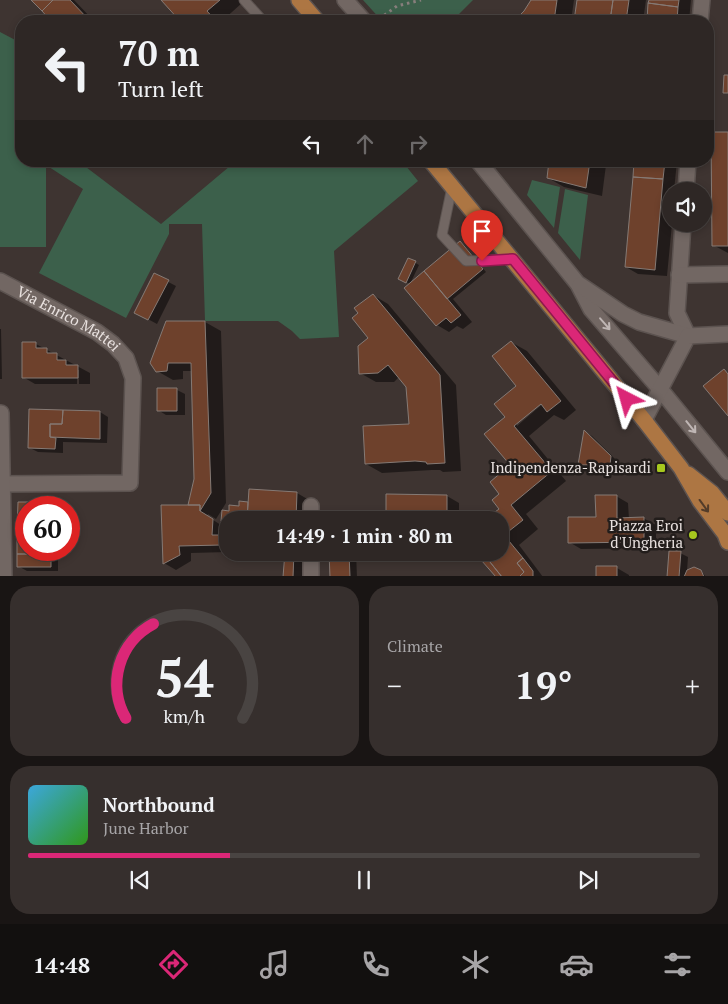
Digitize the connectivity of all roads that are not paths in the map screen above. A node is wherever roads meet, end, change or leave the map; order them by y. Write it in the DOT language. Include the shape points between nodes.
graph roads {
  1 [pos="244,0"];
  2 [pos="299,0"];
  3 [pos="345,0"];
  4 [pos="702,0"];
  5 [pos="258,15"];
  6 [pos="312,15"];
  7 [pos="359,15"];
  8 [pos="701,15"];
  9 [pos="436,167"];
  10 [pos="483,167"];
  11 [pos="688,167"];
  12 [pos="687,182"];
  13 [pos="452,187"];
  14 [pos="683,232"];
  15 [pos="513,259"];
  16 [pos="728,274"];
  17 [pos="680,275"];
  18 [pos="0,281"];
  19 [pos="578,284"];
  20 [pos="728,334"];
  21 [pos="688,336"];
  22 [pos="660,389"];
  23 [pos="2,413"];
  24 [pos="644,420"];
  25 [pos="681,468"];
  26 [pos="728,472"];
  27 [pos="1,484"];
  28 [pos="728,512"];
  29 [pos="728,542"];
  30 [pos="311,561"];
  31 [pos="4,576"];
  32 [pos="311,576"];
  1 -- 5 [label="lane"];
  2 -- 6 [label="main road"];
  3 -- 7 [label="street"];
  4 -- 8 [label="street"];
  9 -- 13 [label="main road"];
  10 -- 19 [label="street"];
  11 -- 12 [label="street"];
  13 -- 15 [label="main road"];
  13 -- 15 [label="lane" via="442,235 466,262"];
  14 -- 17 [label="street"];
  15 -- 24 [label="main road"];
  16 -- 17 [label="street"];
  17 -- 21 [label="street" via="678,313"];
  18 -- 27 [label="street, Via Enrico Mattei" via="97,332 126,358 133,378 130,483"];
  19 -- 21 [label="street" via="639,322"];
  19 -- 22 [label="street, one-way" via="591,309"];
  20 -- 21 [label="street"];
  21 -- 22 [label="street"];
  22 -- 24 [label="street"];
  22 -- 26 [label="street, one-way"];
  23 -- 27 [label="street"];
  24 -- 25 [label="main road"];
  25 -- 28 [label="main road" via="712,493"];
  25 -- 29 [label="main road, one-way"];
  27 -- 31 [label="street"];
  30 -- 32 [label="street"];
}
